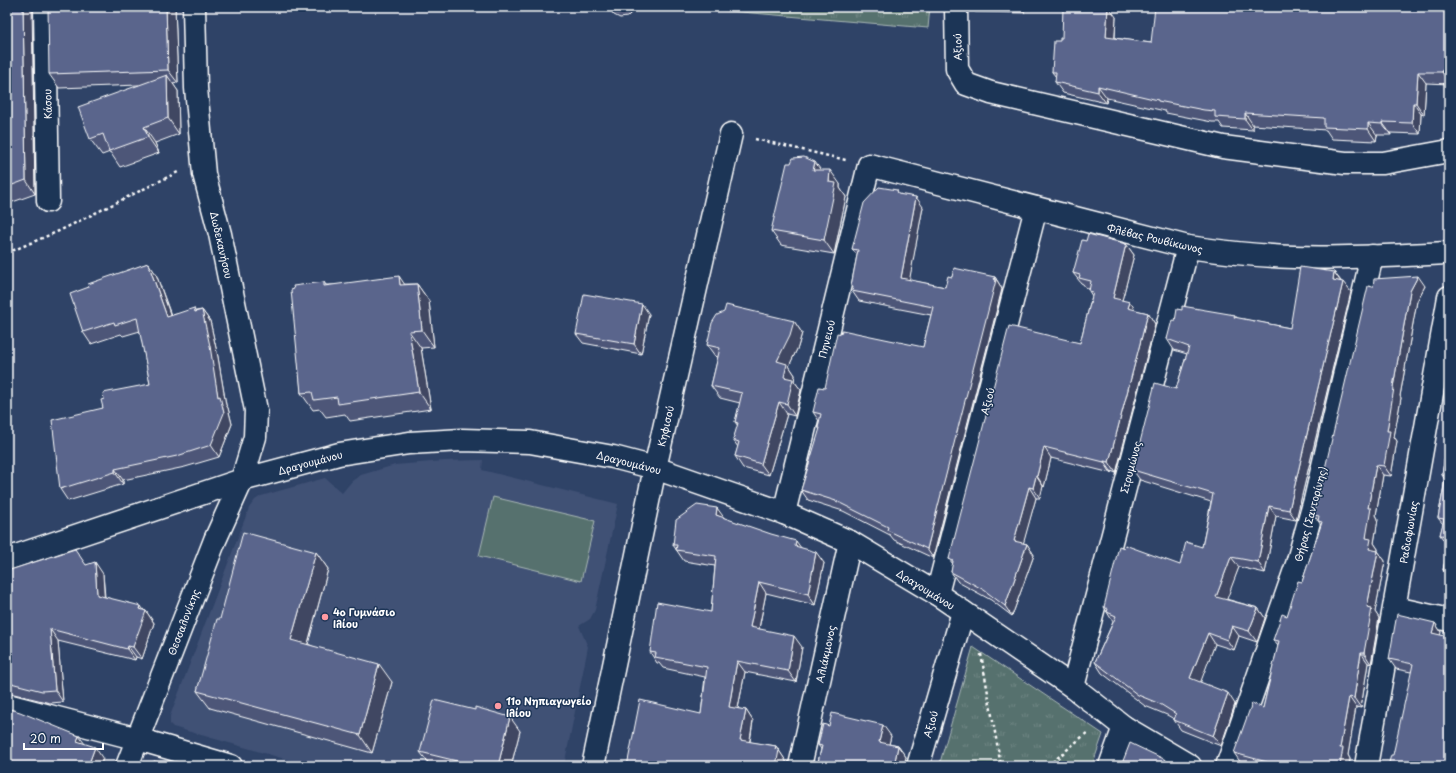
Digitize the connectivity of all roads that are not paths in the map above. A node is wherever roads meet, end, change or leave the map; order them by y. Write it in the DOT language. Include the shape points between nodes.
graph roads {
  1 [pos="45,7"];
  2 [pos="194,7"];
  3 [pos="956,7"];
  4 [pos="731,134"];
  5 [pos="1449,151"];
  6 [pos="869,165"];
  7 [pos="48,201"];
  8 [pos="1036,208"];
  9 [pos="1188,247"];
  10 [pos="1449,253"];
  11 [pos="1372,256"];
  12 [pos="1449,297"];
  13 [pos="655,468"];
  14 [pos="242,480"];
  15 [pos="784,513"];
  16 [pos="850,542"];
  17 [pos="7,559"];
  18 [pos="937,594"];
  19 [pos="1395,608"];
  20 [pos="969,616"];
  21 [pos="1449,620"];
  22 [pos="1073,687"];
  23 [pos="7,705"];
  24 [pos="1116,721"];
  25 [pos="138,739"];
  26 [pos="128,766"];
  27 [pos="231,766"];
  28 [pos="593,766"];
  29 [pos="800,766"];
  30 [pos="918,766"];
  31 [pos="1110,766"];
  32 [pos="1190,766"];
  33 [pos="1227,766"];
  34 [pos="1366,766"];
  1 -- 7 [label="street, Κάσου"];
  2 -- 14 [label="street, Δωδεκανήσου" via="196,88 203,167 220,234 256,410 255,437"];
  3 -- 5 [label="street, Αξιού" via="957,69 966,84 991,93 1223,147 1345,163 1384,163"];
  4 -- 13 [label="street, Κηφισού"];
  6 -- 8 [label="street, Φλέβας Ρουβίκωνος"];
  6 -- 15 [label="street, Πηνειού"];
  8 -- 9 [label="street, Φλέβας Ρουβίκωνος"];
  8 -- 18 [label="street, Αξιού"];
  9 -- 11 [label="street, Φλέβας Ρουβίκωνος" via="1294,257"];
  9 -- 22 [label="street, Στρυμώνος"];
  10 -- 11 [label="street, Φλέβας Ρουβίκωνος"];
  11 -- 33 [label="street, Θήρας (Σαντορίνης)" via="1315,500 1297,564"];
  12 -- 19 [label="street, Ραδιοφωνίας"];
  13 -- 14 [label="street, Δραγουμάνου" via="613,457 530,442 462,440 409,442 339,454"];
  13 -- 15 [label="street, Δραγουμάνου"];
  13 -- 28 [label="street, Κηφισού"];
  14 -- 17 [label="street, Δραγουμάνου"];
  14 -- 25 [label="street, Θεσσαλονίκης" via="215,540"];
  15 -- 16 [label="street, Δραγουμάνου"];
  16 -- 18 [label="street, Δραγουμάνου"];
  16 -- 29 [label="street, Αλιάκμονος"];
  18 -- 20 [label="street, Δραγουμάνου"];
  19 -- 21 [label="street"];
  19 -- 34 [label="street, Ραδιοφωνίας"];
  20 -- 22 [label="street, Δραγουμάνου"];
  20 -- 30 [label="street, Αξιού"];
  22 -- 24 [label="street, Δραγουμάνου"];
  23 -- 25 [label="street"];
  24 -- 31 [label="street"];
  24 -- 32 [label="street, Δραγουμάνου"];
  25 -- 26 [label="street, Θεσσαλονίκης"];
  25 -- 27 [label="street"];
}
